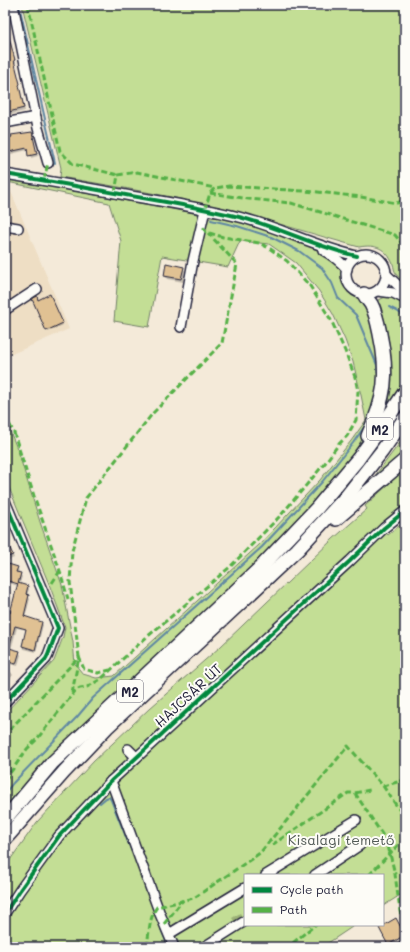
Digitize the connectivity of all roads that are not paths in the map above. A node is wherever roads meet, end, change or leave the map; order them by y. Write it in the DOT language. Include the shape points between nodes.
graph roads {
  1 [pos="13,5"];
  2 [pos="36,117"];
  3 [pos="5,123"];
  4 [pos="48,163"];
  5 [pos="5,174"];
  6 [pos="205,210"];
  7 [pos="5,226"];
  8 [pos="18,228"];
  9 [pos="310,242"];
  10 [pos="357,256"];
  11 [pos="347,269"];
  12 [pos="387,275"];
  13 [pos="37,289"];
  14 [pos="378,291"];
  15 [pos="405,292"];
  16 [pos="364,294"];
  17 [pos="405,299"];
  18 [pos="5,310"];
  19 [pos="181,327"];
  20 [pos="405,392"];
  21 [pos="405,418"];
  22 [pos="358,459"];
  23 [pos="405,460"];
  24 [pos="5,501"];
  25 [pos="405,511"];
  26 [pos="297,550"];
  27 [pos="5,702"];
  28 [pos="128,749"];
  29 [pos="136,757"];
  30 [pos="110,781"];
  31 [pos="5,819"];
  32 [pos="356,820"];
  33 [pos="5,839"];
  34 [pos="360,845"];
  35 [pos="268,874"];
  36 [pos="316,874"];
  37 [pos="244,889"];
  38 [pos="5,913"];
  39 [pos="244,922"];
  40 [pos="168,934"];
  41 [pos="174,947"];
  42 [pos="204,947"];
  1 -- 2 [label="street"];
  2 -- 3 [label="street"];
  2 -- 4 [label="street"];
  5 -- 6 [label="street"];
  6 -- 9 [label="street" via="239,217"];
  6 -- 19 [label="street"];
  7 -- 8 [label="street"];
  9 -- 10 [label="street"];
  9 -- 11 [label="street"];
  10 -- 11 [label="street"];
  10 -- 12 [label="street" via="367,254 377,257 384,265"];
  11 -- 16 [label="street" via="348,283 357,292"];
  12 -- 14 [label="street" via="386,281"];
  12 -- 15 [label="street"];
  13 -- 18 [label="street"];
  14 -- 16 [label="street"];
  14 -- 17 [label="street" via="393,293"];
  16 -- 22 [label="highway" via="372,305 378,323 385,378 382,401"];
  20 -- 22 [label="highway, M2"];
  21 -- 26 [label="highway, M2" via="350,492"];
  22 -- 31 [label="highway, M2" via="317,508 260,568 52,763"];
  23 -- 26 [label="highway"];
  24 -- 27 [label="street" via="58,628 46,659"];
  25 -- 29 [label="street, HAJCSÁR ÚT"];
  26 -- 33 [label="highway, M2" via="107,728"];
  28 -- 29 [label="street"];
  29 -- 30 [label="street, HAJCSÁR ÚT"];
  30 -- 38 [label="street, HAJCSÁR ÚT" via="59,836"];
  30 -- 40 [label="street"];
  32 -- 35 [label="street"];
  34 -- 36 [label="street"];
  37 -- 40 [label="street"];
  39 -- 42 [label="street"];
  40 -- 41 [label="street"];
}
